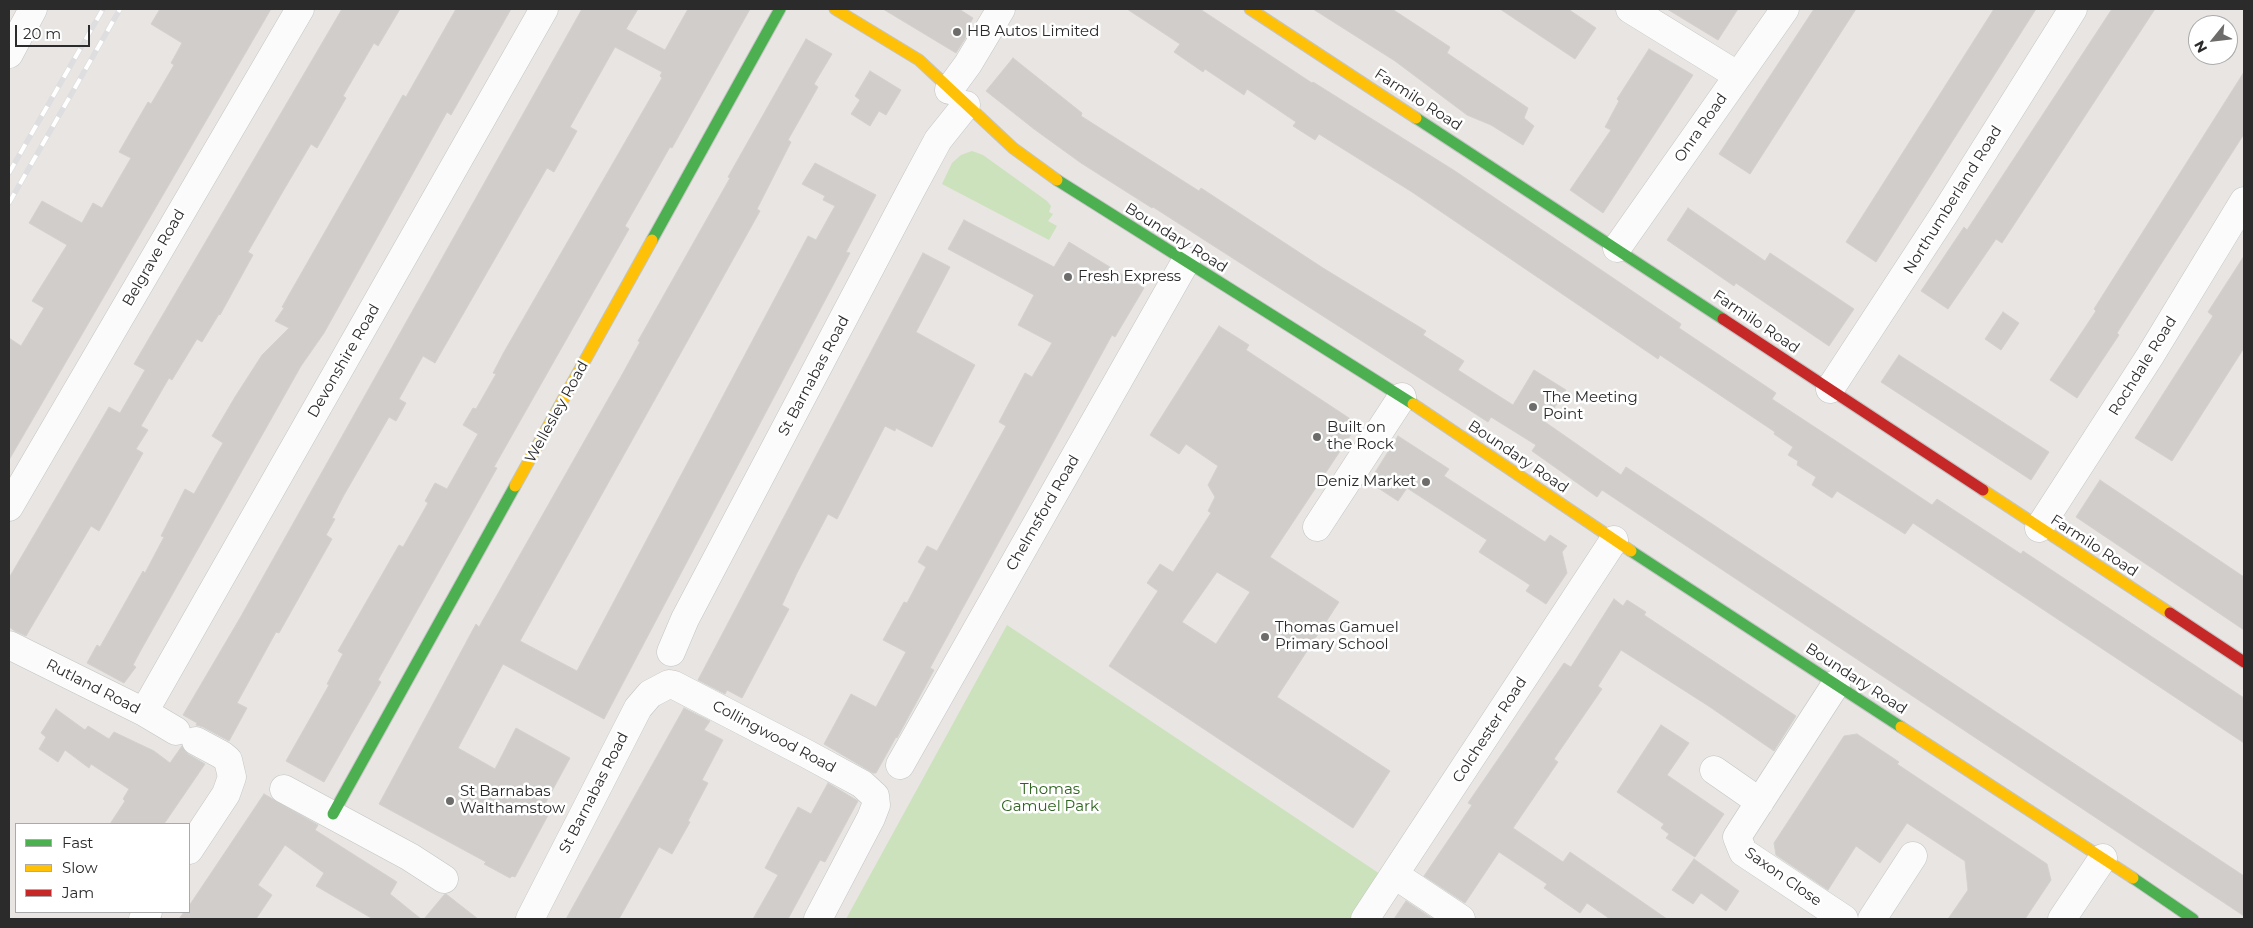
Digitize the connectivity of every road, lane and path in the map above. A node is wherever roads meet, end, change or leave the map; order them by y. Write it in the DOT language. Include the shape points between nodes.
graph roads {
  1 [pos="33,9"];
  2 [pos="300,9"];
  3 [pos="544,9"];
  4 [pos="780,9"];
  5 [pos="836,9"];
  6 [pos="1001,9"];
  7 [pos="1250,9"];
  8 [pos="1630,9"];
  9 [pos="1785,9"];
  10 [pos="2073,9"];
  11 [pos="9,54"];
  12 [pos="1737,75"];
  13 [pos="957,97"];
  14 [pos="2244,201"];
  15 [pos="1617,248"];
  16 [pos="1186,261"];
  17 [pos="1830,389"];
  18 [pos="1402,398"];
  19 [pos="9,507"];
  20 [pos="1317,527"];
  21 [pos="2039,528"];
  22 [pos="1614,540"];
  23 [pos="9,645"];
  24 [pos="671,652"];
  25 [pos="2244,662"];
  26 [pos="669,684"];
  27 [pos="1836,684"];
  28 [pos="144,712"];
  29 [pos="900,765"];
  30 [pos="1714,770"];
  31 [pos="284,790"];
  32 [pos="1760,802"];
  33 [pos="333,814"];
  34 [pos="190,848"];
  35 [pos="1914,856"];
  36 [pos="2103,858"];
  37 [pos="1396,875"];
  38 [pos="444,879"];
  39 [pos="531,917"];
  40 [pos="818,919"];
  41 [pos="1365,919"];
  42 [pos="1461,919"];
  43 [pos="1844,919"];
  44 [pos="1872,919"];
  45 [pos="2062,919"];
  46 [pos="2193,919"];
  1 -- 11 [label="street"];
  2 -- 19 [label="street, Belgrave Road"];
  3 -- 28 [label="street, Devonshire Road"];
  4 -- 33 [label="street, Wellesley Road"];
  5 -- 13 [label="street, Boundary Road" via="919,60"];
  6 -- 13 [label="street, St Barnabas Road" via="968,64"];
  7 -- 15 [label="street, Farmilo Road"];
  8 -- 12 [label="street"];
  9 -- 12 [label="street, Onra Road"];
  10 -- 17 [label="street, Northumberland Road"];
  12 -- 15 [label="street, Onra Road"];
  13 -- 16 [label="street, Boundary Road" via="1013,148 1069,189"];
  13 -- 24 [label="street, St Barnabas Road" via="938,140 685,619"];
  14 -- 21 [label="street, Rochdale Road" via="2150,356"];
  15 -- 17 [label="street, Farmilo Road"];
  16 -- 18 [label="street, Boundary Road"];
  16 -- 29 [label="street, Chelmsford Road"];
  17 -- 21 [label="street, Farmilo Road"];
  18 -- 20 [label="street"];
  18 -- 22 [label="street, Boundary Road"];
  21 -- 25 [label="street, Farmilo Road"];
  22 -- 27 [label="street, Boundary Road"];
  22 -- 37 [label="street, Colchester Road"];
  23 -- 28 [label="street, Rutland Road"];
  26 -- 39 [label="street, St Barnabas Road" via="650,694 638,708"];
  26 -- 40 [label="street, Collingwood Road" via="808,754 862,784 875,796 876,805 871,818"];
  27 -- 32 [label="street, Saxon Close"];
  27 -- 36 [label="street, Boundary Road"];
  28 -- 34 [label="street, Rutland Road" via="222,755 232,768 226,794"];
  30 -- 32 [label="street"];
  31 -- 33 [label="street"];
  32 -- 43 [label="street, Saxon Close" via="1738,837 1743,852"];
  33 -- 38 [label="street"];
  35 -- 44 [label="street"];
  36 -- 45 [label="street"];
  36 -- 46 [label="street, Boundary Road"];
  37 -- 41 [label="street, Colchester Road"];
  37 -- 42 [label="street"];
}
